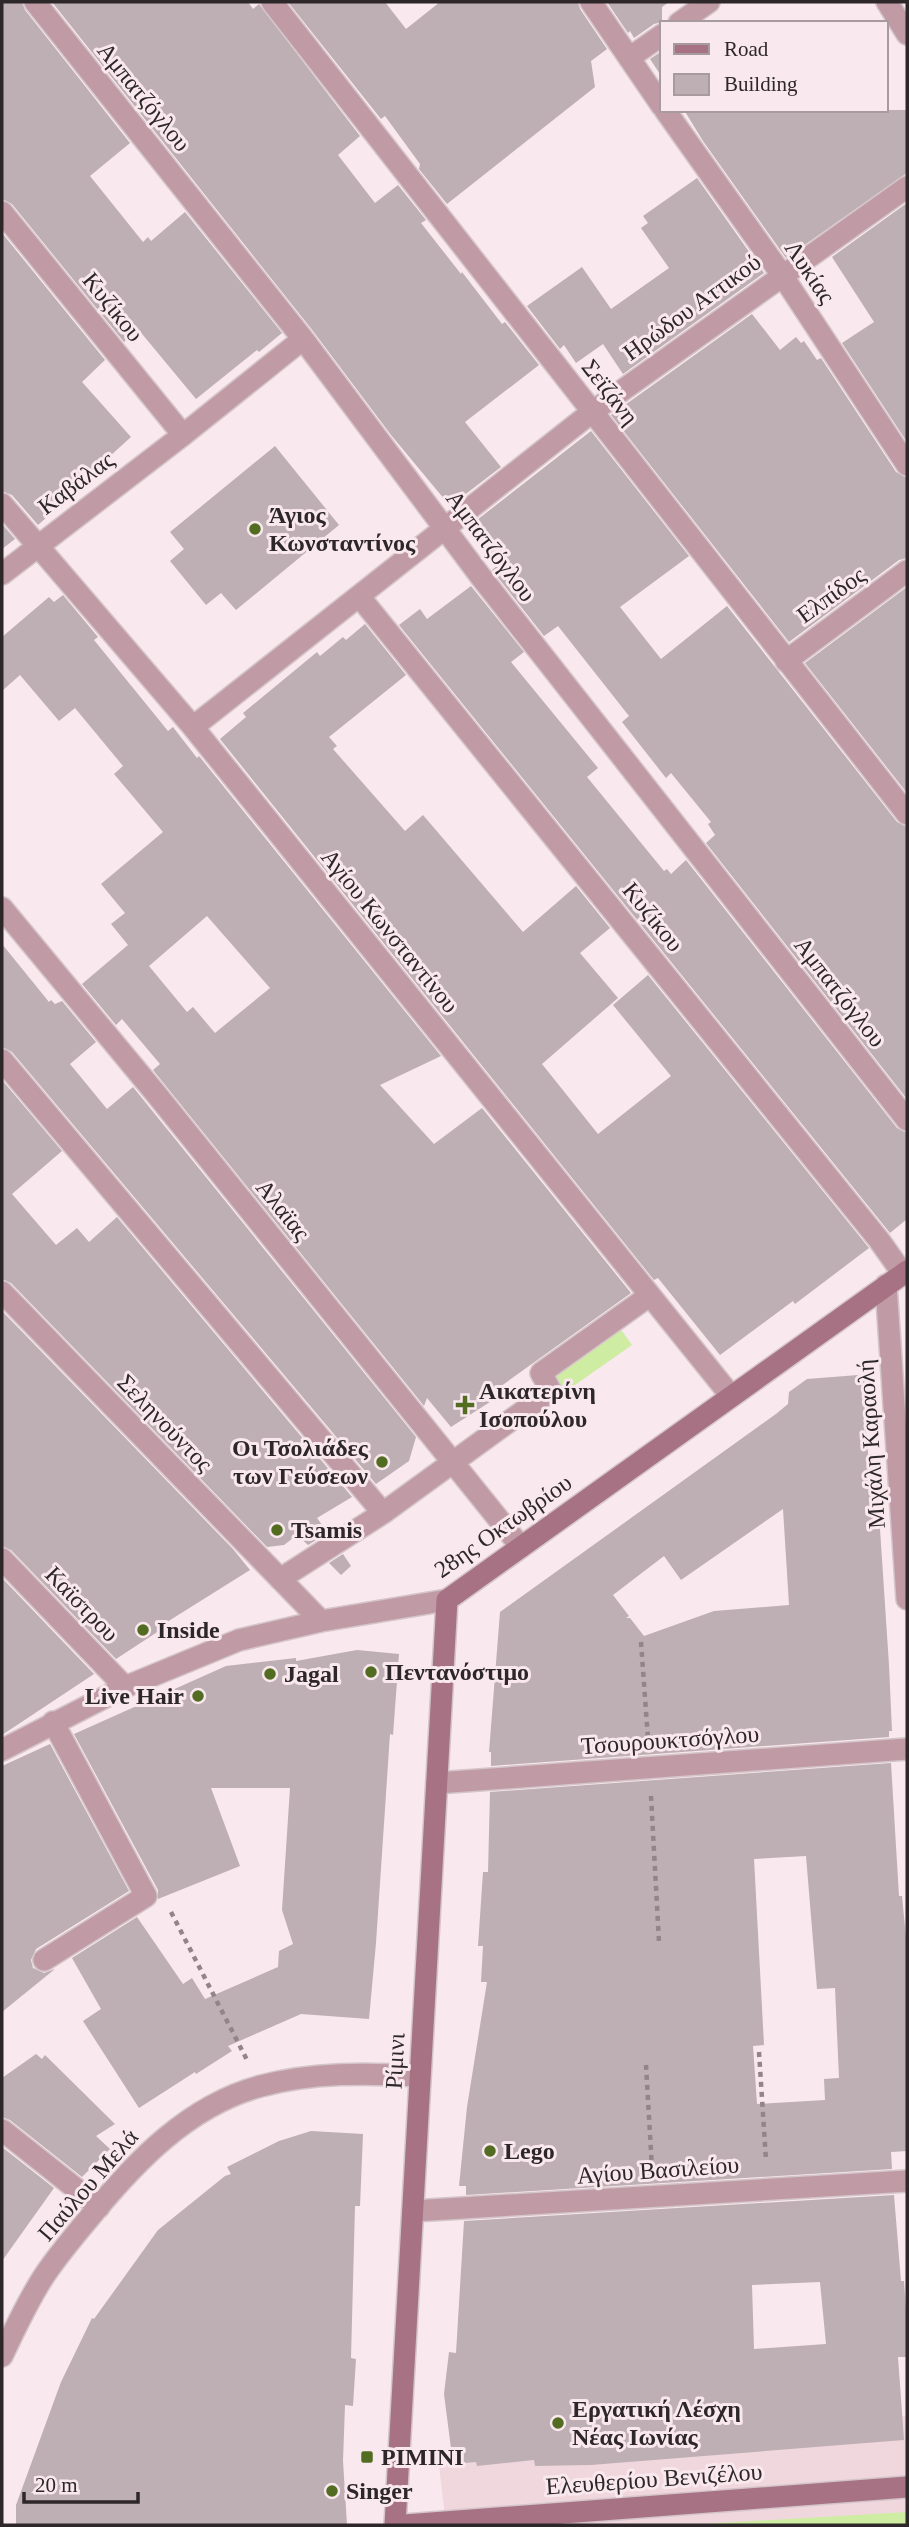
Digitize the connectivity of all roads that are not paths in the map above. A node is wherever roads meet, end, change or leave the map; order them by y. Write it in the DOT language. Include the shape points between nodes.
graph roads {
  1 [pos="35,2"];
  2 [pos="272,2"];
  3 [pos="591,2"];
  4 [pos="709,2"];
  5 [pos="887,2"];
  6 [pos="682,21"];
  7 [pos="907,34"];
  8 [pos="660,36"];
  9 [pos="629,58"];
  10 [pos="660,103"];
  11 [pos="667,112"];
  12 [pos="907,187"];
  13 [pos="2,212"];
  14 [pos="782,275"];
  15 [pos="303,339"];
  16 [pos="592,412"];
  17 [pos="183,435"];
  18 [pos="907,466"];
  19 [pos="2,504"];
  20 [pos="445,527"];
  21 [pos="37,546"];
  22 [pos="907,571"];
  23 [pos="2,574"];
  24 [pos="359,596"];
  25 [pos="786,661"];
  26 [pos="192,727"];
  27 [pos="907,814"];
  28 [pos="2,908"];
  29 [pos="2,1060"];
  30 [pos="907,1120"];
  31 [pos="899,1277"];
  32 [pos="2,1292"];
  33 [pos="649,1296"];
  34 [pos="731,1396"];
  35 [pos="452,1463"];
  36 [pos="383,1513"];
  37 [pos="521,1547"];
  38 [pos="2,1559"];
  39 [pos="280,1579"];
  40 [pos="907,1599"];
  41 [pos="447,1600"];
  42 [pos="321,1621"];
  43 [pos="125,1687"];
  44 [pos="53,1722"];
  45 [pos="907,1749"];
  46 [pos="2,1750"];
  47 [pos="436,1783"];
  48 [pos="44,1960"];
  49 [pos="420,2076"];
  50 [pos="2,2130"];
  51 [pos="907,2180"];
  52 [pos="99,2207"];
  53 [pos="412,2211"];
  54 [pos="2,2357"];
  55 [pos="907,2487"];
  56 [pos="395,2525"];
  57 [pos="405,2525"];
  1 -- 15 [label="street, Αμπατζόγλου"];
  2 -- 16 [label="street, Σεϊζάνη"];
  3 -- 9 [label="street"];
  4 -- 6 [label="street"];
  5 -- 7 [label="street"];
  8 -- 9 [label="street"];
  9 -- 10 [label="street"];
  11 -- 14 [label="street, Λυκίας"];
  12 -- 14 [label="street, Ηρώδου Αττικού"];
  13 -- 17 [label="street, Κυζίκου"];
  14 -- 16 [label="street, Ηρώδου Αττικού"];
  14 -- 18 [label="street, Λυκίας"];
  15 -- 17 [label="street, Καβάλας"];
  15 -- 20 [label="street, Αμπατζόγλου"];
  16 -- 20 [label="street, Ηρώδου Αττικού"];
  16 -- 25 [label="street, Σεϊζάνη"];
  17 -- 21 [label="street, Καβάλας"];
  19 -- 21 [label="street, Αγίου Κωνσταντίνου"];
  20 -- 24 [label="street, Ηρώδου Αττικού"];
  20 -- 30 [label="street, Αμπατζόγλου"];
  21 -- 23 [label="street, Καβάλας"];
  21 -- 26 [label="street, Αγίου Κωνσταντίνου"];
  22 -- 25 [label="street, Ελπίδος"];
  24 -- 26 [label="street, Ηρώδου Αττικού"];
  24 -- 31 [label="street, Κυζίκου" via="879,1240"];
  25 -- 27 [label="street, Σεϊζάνη"];
  26 -- 33 [label="street, Αγίου Κωνσταντίνου"];
  28 -- 35 [label="street, Αλαϊας"];
  29 -- 36 [label="street"];
  31 -- 34 [label="street, 28ης Οκτωβρίου"];
  31 -- 40 [label="street, Μιχάλη Καραολή"];
  32 -- 39 [label="street, Σεληνούντος"];
  33 -- 34 [label="street, Αγίου Κωνσταντίνου"];
  33 -- 35 [label="street" via="541,1373 551,1391"];
  34 -- 37 [label="street, 28ης Οκτωβρίου"];
  35 -- 36 [label="street"];
  35 -- 37 [label="street, Αλαϊας"];
  36 -- 39 [label="street"];
  37 -- 41 [label="street, 28ης Οκτωβρίου"];
  38 -- 43 [label="street, Καϊστρου"];
  39 -- 42 [label="street, Σεληνούντος"];
  41 -- 42 [label="street, 28ης Οκτωβρίου"];
  41 -- 47 [label="street, Ρίμινι"];
  42 -- 43 [label="street, 28ης Οκτωβρίου" via="239,1640"];
  43 -- 44 [label="street, 28ης Οκτωβρίου"];
  44 -- 46 [label="street, 28ης Οκτωβρίου"];
  44 -- 48 [label="street" via="146,1896"];
  45 -- 47 [label="street, Τσουρουκτσόγλου"];
  47 -- 49 [label="street, Ρίμινι"];
  49 -- 52 [label="street, Παύλου Μελά" via="332,2074 231,2096 164,2139"];
  49 -- 53 [label="street, Ρίμινι"];
  50 -- 52 [label="street"];
  51 -- 53 [label="street, Αγίου Βασιλείου"];
  52 -- 54 [label="street, Παύλου Μελά" via="45,2275"];
  53 -- 56 [label="street, Ρίμινι"];
  55 -- 57 [label="street, Ελευθερίου Βενιζέλου"];
}
